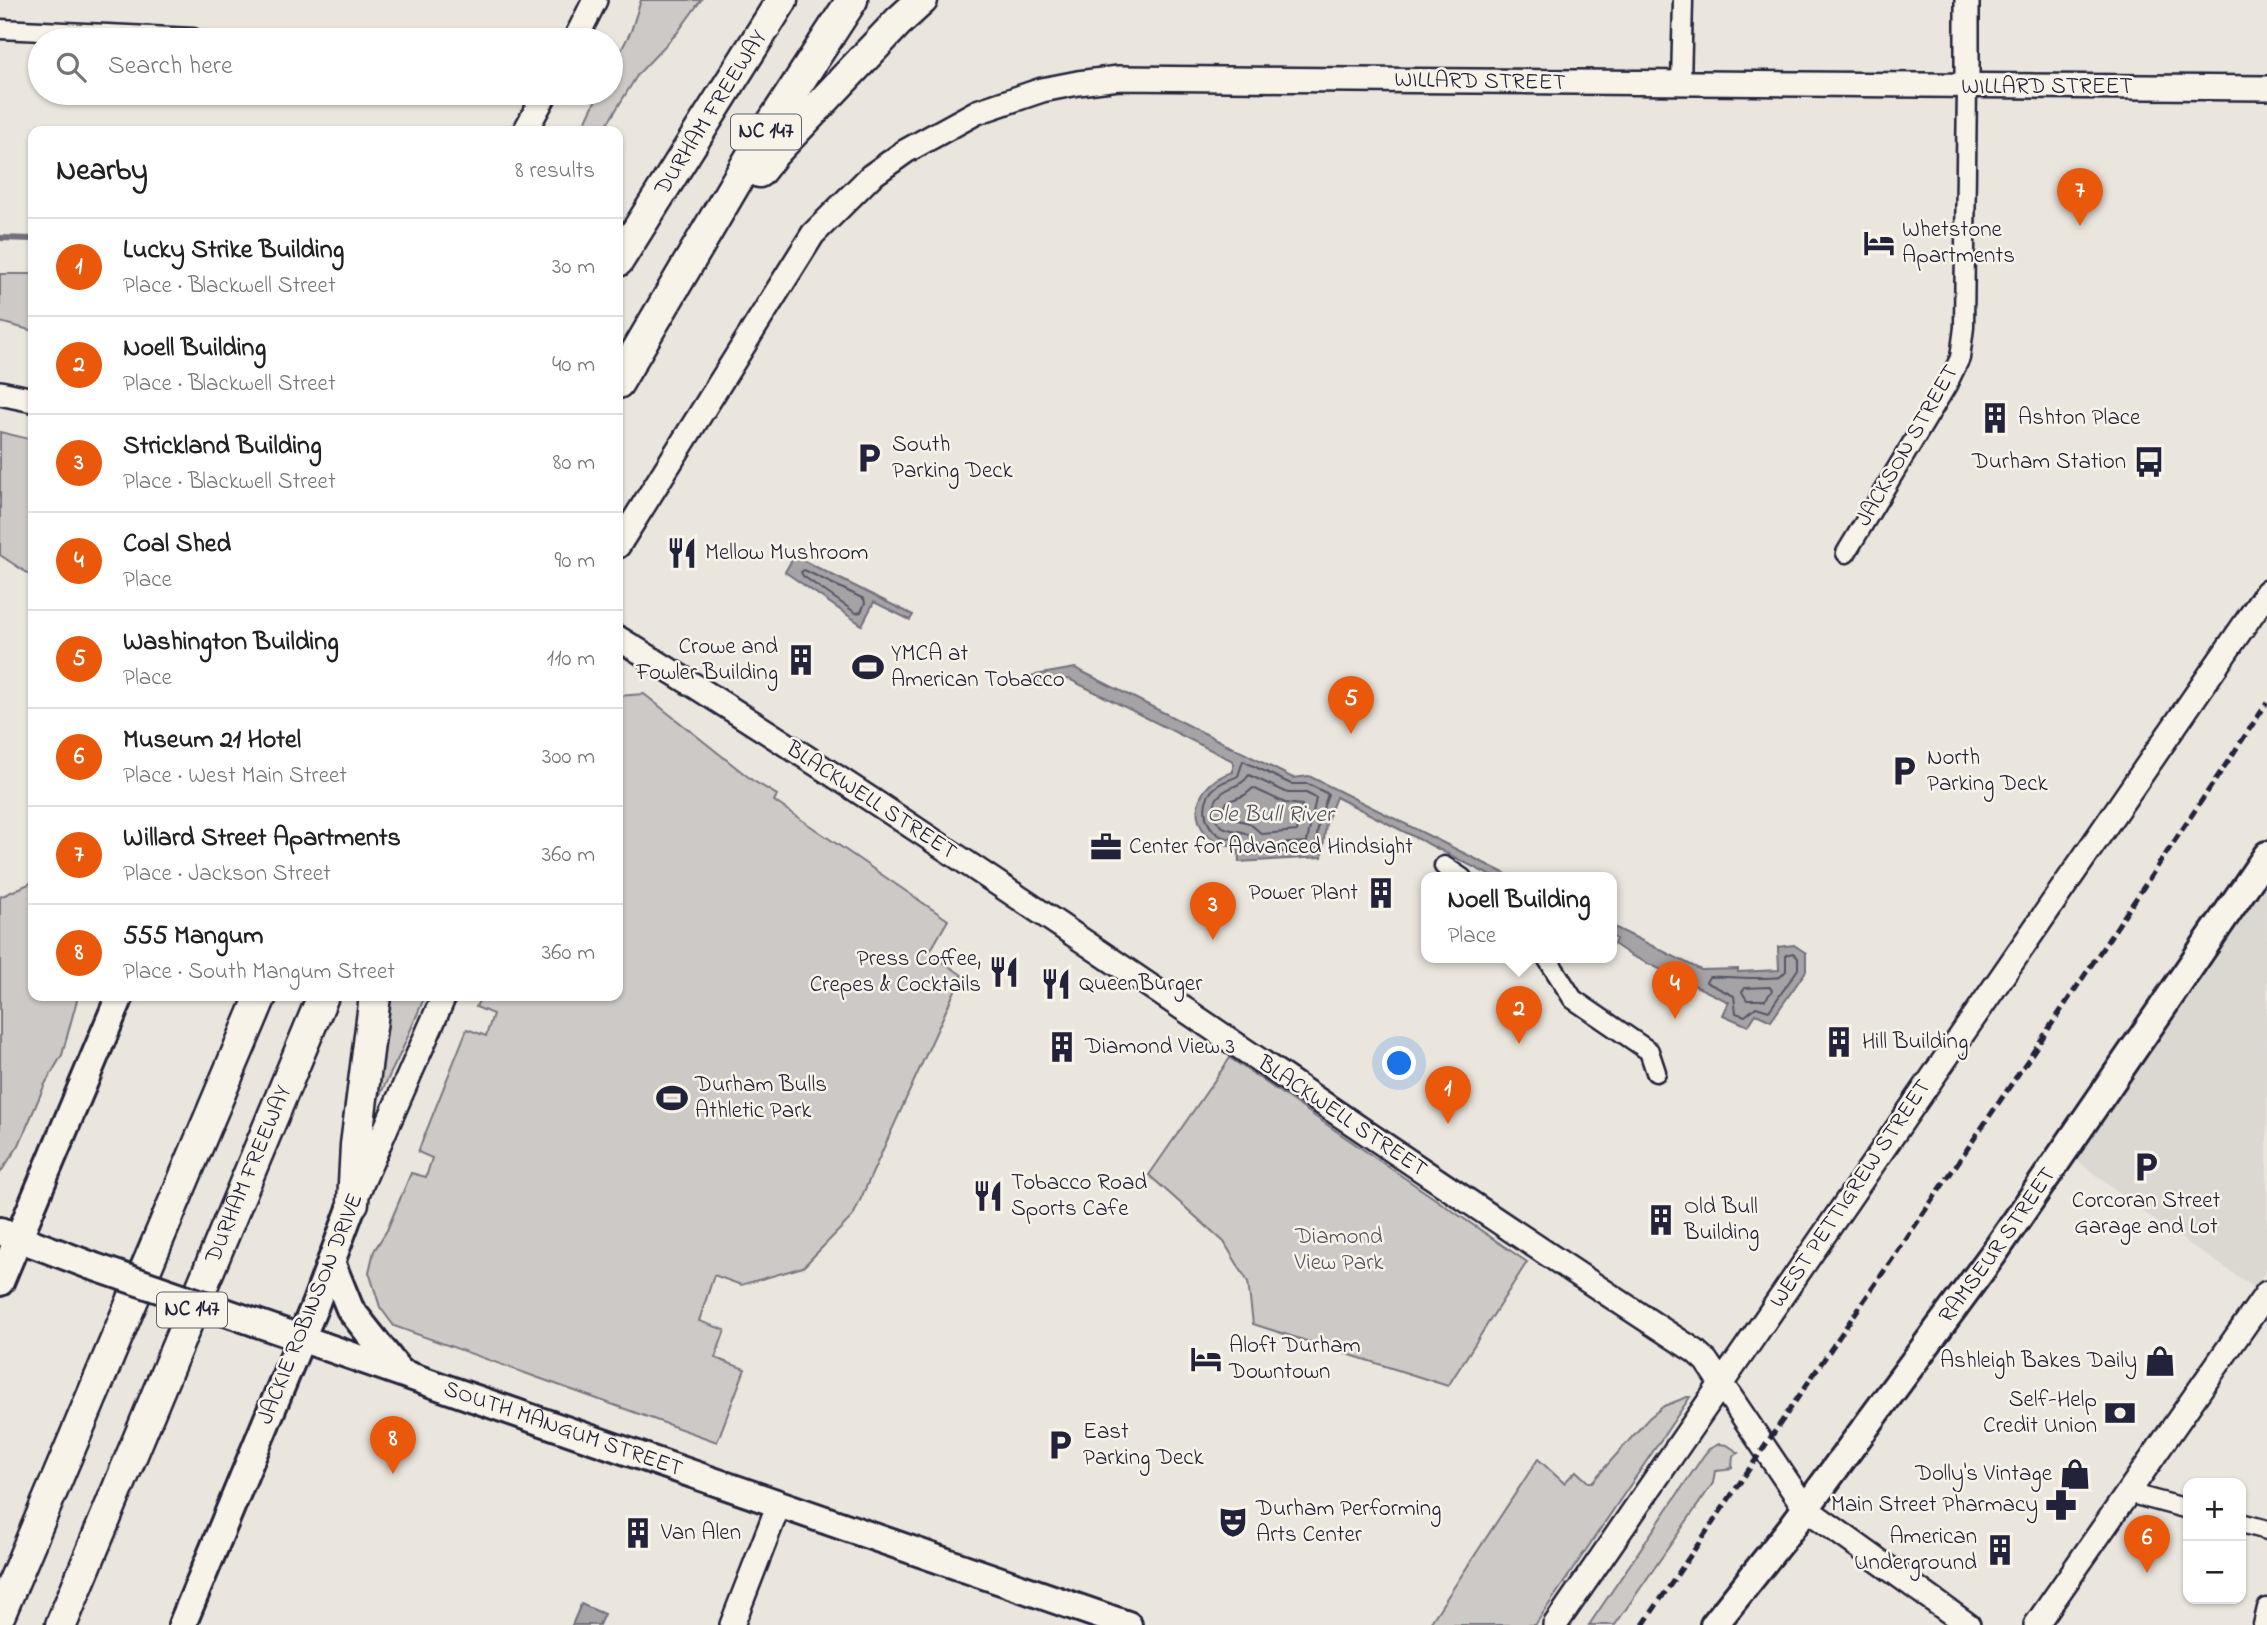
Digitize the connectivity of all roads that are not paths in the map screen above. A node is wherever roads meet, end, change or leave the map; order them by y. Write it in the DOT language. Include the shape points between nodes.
graph roads {
  1 [pos="596,0"];
  2 [pos="782,0"];
  3 [pos="852,0"];
  4 [pos="922,0"];
  5 [pos="1683,0"];
  6 [pos="1966,0"];
  7 [pos="581,28"];
  8 [pos="0,29"];
  9 [pos="28,30"];
  10 [pos="1681,84"];
  11 [pos="1967,86"];
  12 [pos="2267,88"];
  13 [pos="539,105"];
  14 [pos="528,126"];
  15 [pos="623,253"];
  16 [pos="686,267"];
  17 [pos="623,374"];
  18 [pos="0,393"];
  19 [pos="28,399"];
  20 [pos="623,538"];
  21 [pos="1846,553"];
  22 [pos="2267,592"];
  23 [pos="623,641"];
  24 [pos="2267,855"];
  25 [pos="1444,866"];
  26 [pos="1453,872"];
  27 [pos="1550,963"];
  28 [pos="118,1001"];
  29 [pos="259,1001"];
  30 [pos="321,1001"];
  31 [pos="374,1001"];
  32 [pos="442,1001"];
  33 [pos="1656,1072"];
  34 [pos="353,1203"];
  35 [pos="9,1235"];
  36 [pos="331,1262"];
  37 [pos="0,1282"];
  38 [pos="2267,1293"];
  39 [pos="301,1338"];
  40 [pos="400,1372"];
  41 [pos="1721,1384"];
  42 [pos="2128,1493"];
  43 [pos="779,1504"];
  44 [pos="1805,1508"];
  45 [pos="2183,1508"];
  46 [pos="2246,1524"];
  47 [pos="2267,1530"];
  48 [pos="2267,1608"];
  49 [pos="0,1614"];
  50 [pos="61,1625"];
  51 [pos="182,1625"];
  52 [pos="732,1625"];
  53 [pos="1128,1625"];
  54 [pos="1555,1625"];
  55 [pos="1714,1625"];
  56 [pos="1968,1625"];
  57 [pos="2036,1625"];
  58 [pos="2263,1625"];
  1 -- 7 [label="street"];
  2 -- 15 [label="highway, DURHAM FREEWAY / NC 147"];
  3 -- 16 [label="highway, NC 147" via="766,131"];
  4 -- 16 [label="highway" via="774,153"];
  5 -- 10 [label="street"];
  6 -- 11 [label="street, JACKSON STREET"];
  8 -- 9 [label="street"];
  10 -- 11 [label="street, WILLARD STREET"];
  10 -- 20 [label="street, WILLARD STREET" via="1119,78 1042,90 978,112 871,176 813,234"];
  11 -- 12 [label="street, WILLARD STREET"];
  11 -- 21 [label="street, JACKSON STREET" via="1966,295 1959,358"];
  13 -- 14 [label="street"];
  16 -- 17 [label="highway, NC 147"];
  18 -- 19 [label="street"];
  22 -- 41 [label="street, WEST PETTIGREW STREET"];
  23 -- 41 [label="street, BLACKWELL STREET" via="855,789 1695,1351"];
  24 -- 44 [label="main road, RAMSEUR STREET" via="1994,1253"];
  25 -- 26 [label="street"];
  27 -- 33 [label="street" via="1573,999 1649,1051"];
  28 -- 35 [label="main road"];
  29 -- 49 [label="highway, NC 147"];
  30 -- 50 [label="highway, DURHAM FREEWAY / NC 147"];
  31 -- 34 [label="highway"];
  32 -- 34 [label="street, JACKIE ROBINSON DRIVE"];
  34 -- 36 [label="main road, JACKIE ROBINSON DRIVE"];
  35 -- 37 [label="main road"];
  35 -- 39 [label="main road, SOUTH MANGUM STREET, bridge"];
  36 -- 39 [label="main road, JACKIE ROBINSON DRIVE"];
  36 -- 40 [label="main road" via="350,1309"];
  38 -- 42 [label="street"];
  39 -- 40 [label="main road, SOUTH MANGUM STREET"];
  39 -- 51 [label="main road, JACKIE ROBINSON DRIVE"];
  40 -- 43 [label="main road, SOUTH MANGUM STREET"];
  41 -- 44 [label="street, BLACKWELL STREET"];
  41 -- 54 [label="street, WEST PETTIGREW STREET"];
  42 -- 45 [label="street"];
  42 -- 57 [label="street"];
  43 -- 52 [label="street"];
  43 -- 53 [label="main road, SOUTH MANGUM STREET"];
  44 -- 55 [label="main road, RAMSEUR STREET"];
  44 -- 56 [label="street"];
  46 -- 47 [label="street"];
  48 -- 58 [label="street"];
}
